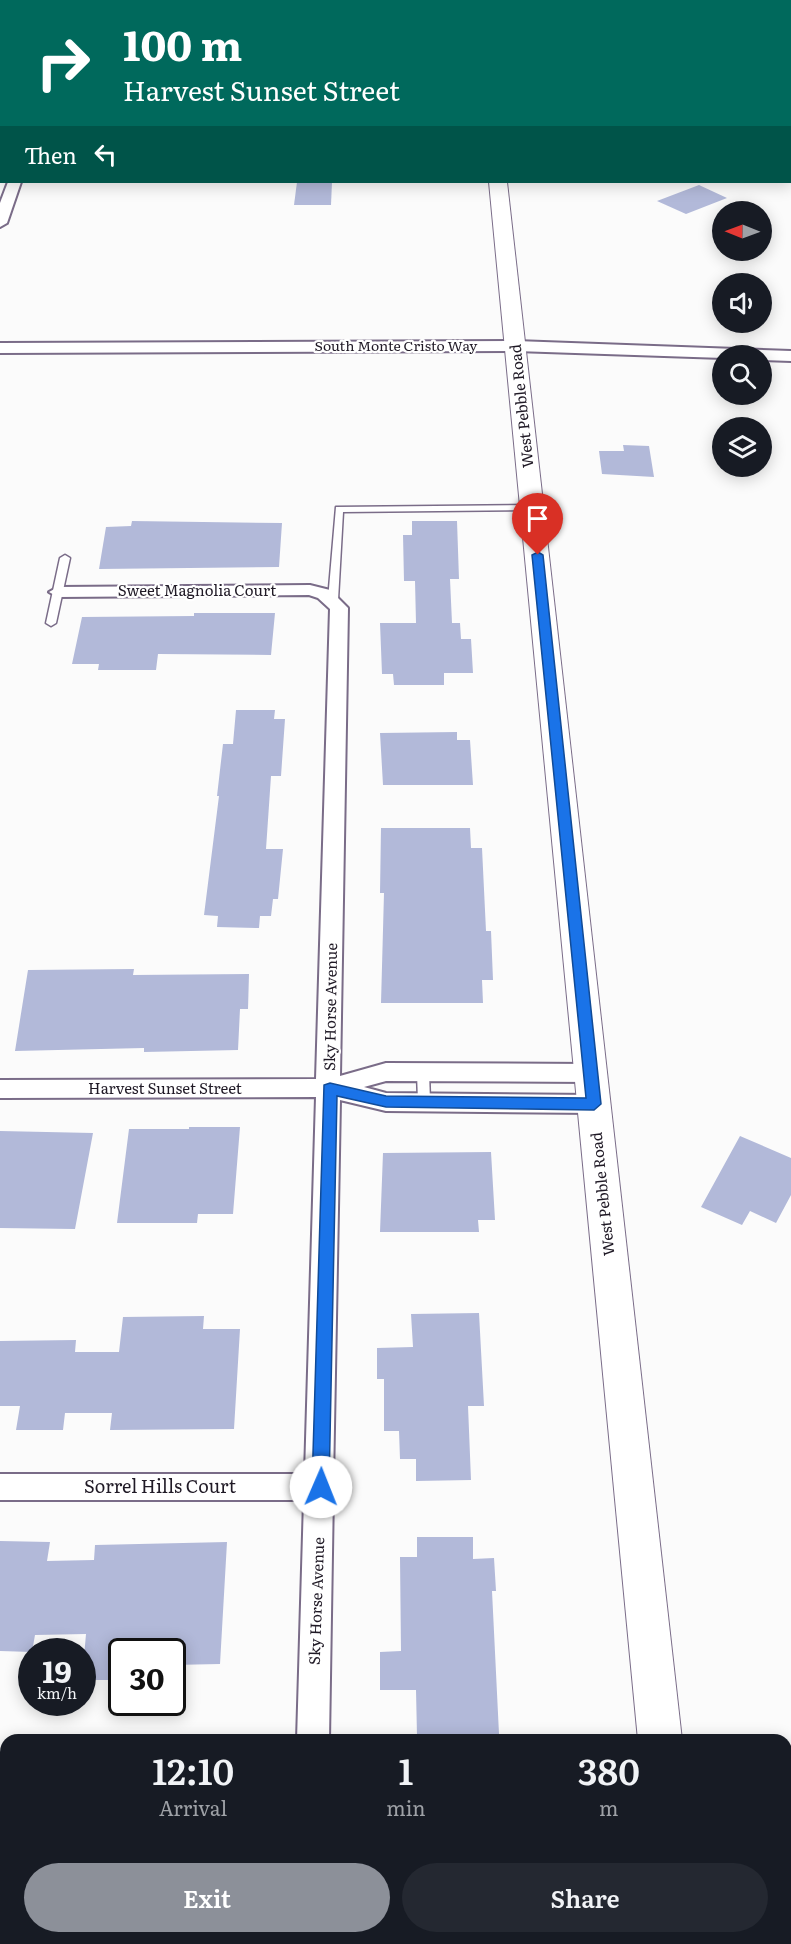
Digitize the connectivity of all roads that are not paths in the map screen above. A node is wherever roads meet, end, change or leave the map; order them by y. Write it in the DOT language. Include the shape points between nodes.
graph roads {
  1 [pos="14,183"];
  2 [pos="498,183"];
  3 [pos="0,224"];
  4 [pos="516,346"];
  5 [pos="0,348"];
  6 [pos="791,356"];
  7 [pos="533,508"];
  8 [pos="65,558"];
  9 [pos="58,592"];
  10 [pos="333,600"];
  11 [pos="51,623"];
  12 [pos="423,1072"];
  13 [pos="0,1089"];
  14 [pos="330,1089"];
  15 [pos="592,1089"];
  16 [pos="424,1102"];
  17 [pos="321,1487"];
  18 [pos="0,1488"];
  19 [pos="313,1734"];
  20 [pos="659,1734"];
  1 -- 3 [label="street"];
  2 -- 4 [label="street, West Pebble Road"];
  4 -- 5 [label="street, South Monte Cristo Way"];
  4 -- 6 [label="street, South Monte Cristo Way"];
  4 -- 7 [label="street, West Pebble Road"];
  7 -- 10 [label="lane" via="339,509"];
  7 -- 15 [label="street, West Pebble Road"];
  8 -- 9 [label="lane"];
  9 -- 10 [label="street, Sweet Magnolia Court" via="310,590"];
  9 -- 11 [label="lane"];
  10 -- 14 [label="street, Sky Horse Avenue" via="341,618"];
  12 -- 14 [label="street, Harvest Sunset Street" via="386,1072"];
  12 -- 15 [label="street, Harvest Sunset Street"];
  12 -- 16 [label="lane"];
  13 -- 14 [label="street, Harvest Sunset Street"];
  14 -- 16 [label="street, Harvest Sunset Street" via="386,1102"];
  14 -- 17 [label="street, Sky Horse Avenue"];
  15 -- 16 [label="street, Harvest Sunset Street"];
  15 -- 20 [label="street, West Pebble Road"];
  17 -- 18 [label="street, Sorrel Hills Court"];
  17 -- 19 [label="street, Sky Horse Avenue"];
}
